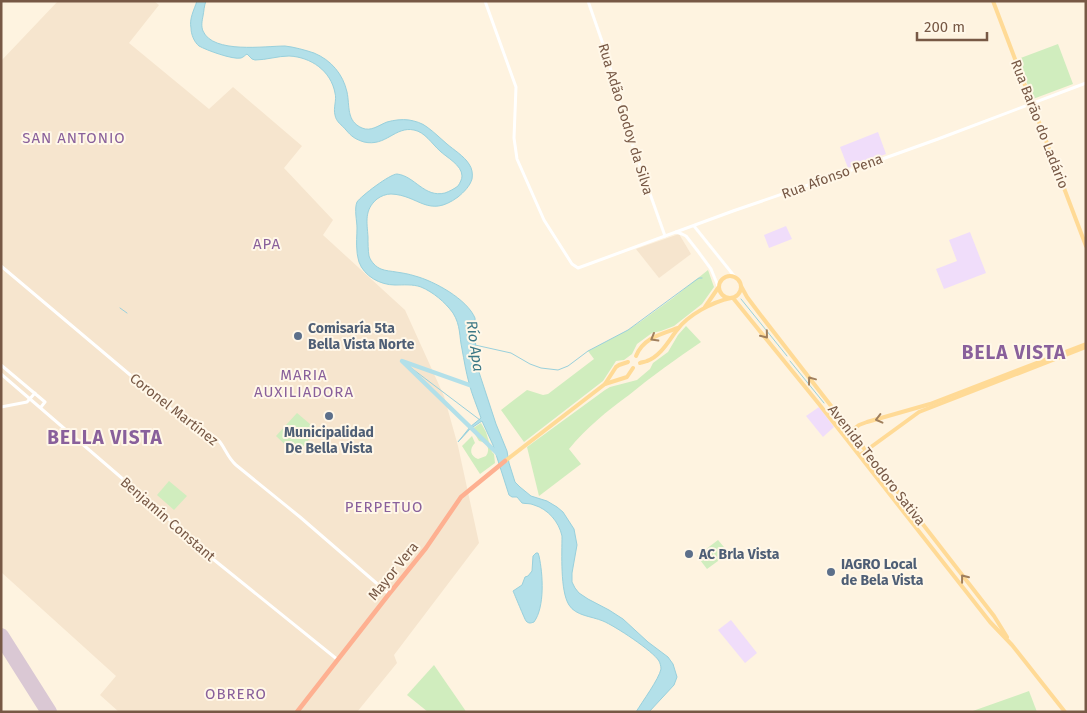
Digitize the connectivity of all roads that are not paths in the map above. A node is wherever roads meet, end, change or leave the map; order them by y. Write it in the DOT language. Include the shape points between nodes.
graph roads {
  1 [pos="485,1"];
  2 [pos="588,1"];
  3 [pos="993,1"];
  4 [pos="1086,83"];
  5 [pos="1032,104"];
  6 [pos="694,226"];
  7 [pos="676,232"];
  8 [pos="665,236"];
  9 [pos="1086,246"];
  10 [pos="1,266"];
  11 [pos="735,277"];
  12 [pos="718,286"];
  13 [pos="741,286"];
  14 [pos="732,298"];
  15 [pos="705,307"];
  16 [pos="678,328"];
  17 [pos="1086,346"];
  18 [pos="1,365"];
  19 [pos="1,374"];
  20 [pos="605,384"];
  21 [pos="35,393"];
  22 [pos="30,398"];
  23 [pos="41,407"];
  24 [pos="1,408"];
  25 [pos="851,430"];
  26 [pos="845,436"];
  27 [pos="866,450"];
  28 [pos="860,455"];
  29 [pos="504,461"];
  30 [pos="389,594"];
  31 [pos="994,616"];
  32 [pos="989,621"];
  33 [pos="1012,645"];
  34 [pos="339,660"];
  35 [pos="298,712"];
  36 [pos="1065,712"];
  1 -- 8 [label="street, Rua Afonso Pena" via="516,87 514,138 517,159 548,227 572,264 578,268"];
  2 -- 8 [label="street, Rua Adão Godoy da Silva" via="621,112"];
  3 -- 5 [label="main road, Rua Barão do Ladário"];
  4 -- 5 [label="street, Rua Afonso Pena"];
  5 -- 6 [label="street, Rua Afonso Pena"];
  5 -- 9 [label="main road, Rua Barão do Ladário"];
  6 -- 7 [label="street, Rua Afonso Pena"];
  6 -- 11 [label="street"];
  7 -- 8 [label="street, Rua Afonso Pena"];
  7 -- 12 [label="street" via="689,240 711,269"];
  10 -- 30 [label="street, Coronel Martínez" via="186,422 218,440 232,462"];
  11 -- 12 [label="main road" via="726,276"];
  11 -- 13 [label="main road"];
  12 -- 14 [label="main road" via="722,295"];
  12 -- 15 [label="main road"];
  13 -- 14 [label="main road"];
  25 -- 13 [label="main road, Avenida Teodoro Sativa, one-way"];
  14 -- 15 [label="main road"];
  14 -- 26 [label="main road, Avenida Teodoro Sativa, one-way"];
  15 -- 16 [label="main road"];
  16 -- 16 [label="main road, one-way" via="655,336 640,347 635,356 640,363 664,348"];
  17 -- 25 [label="main road, one-way"];
  17 -- 27 [label="main road" via="919,412"];
  18 -- 21 [label="street"];
  19 -- 22 [label="street, Benjamín Constant"];
  20 -- 20 [label="main road" via="627,377 632,369 627,362 616,367"];
  20 -- 29 [label="main road"];
  21 -- 22 [label="street"];
  21 -- 23 [label="street" via="46,402"];
  22 -- 23 [label="street, Benjamín Constant"];
  22 -- 24 [label="street" via="27,402"];
  23 -- 34 [label="street, Benjamín Constant" via="208,555"];
  25 -- 26 [label="main road"];
  25 -- 27 [label="main road, Avenida Teodoro Sativa"];
  26 -- 28 [label="main road, Avenida Teodoro Sativa"];
  27 -- 28 [label="main road"];
  31 -- 27 [label="main road, Avenida Teodoro Sativa, one-way"];
  28 -- 32 [label="main road, Avenida Teodoro Sativa"];
  29 -- 30 [label="highway, Mayor Vera" via="461,497"];
  30 -- 34 [label="highway, Mayor Vera"];
  31 -- 32 [label="main road"];
  31 -- 33 [label="main road, Avenida Teodoro Sativa"];
  32 -- 33 [label="main road, Avenida Teodoro Sativa"];
  33 -- 36 [label="main road, Avenida Teodoro Sativa"];
  34 -- 35 [label="highway, Mayor Vera"];
}
